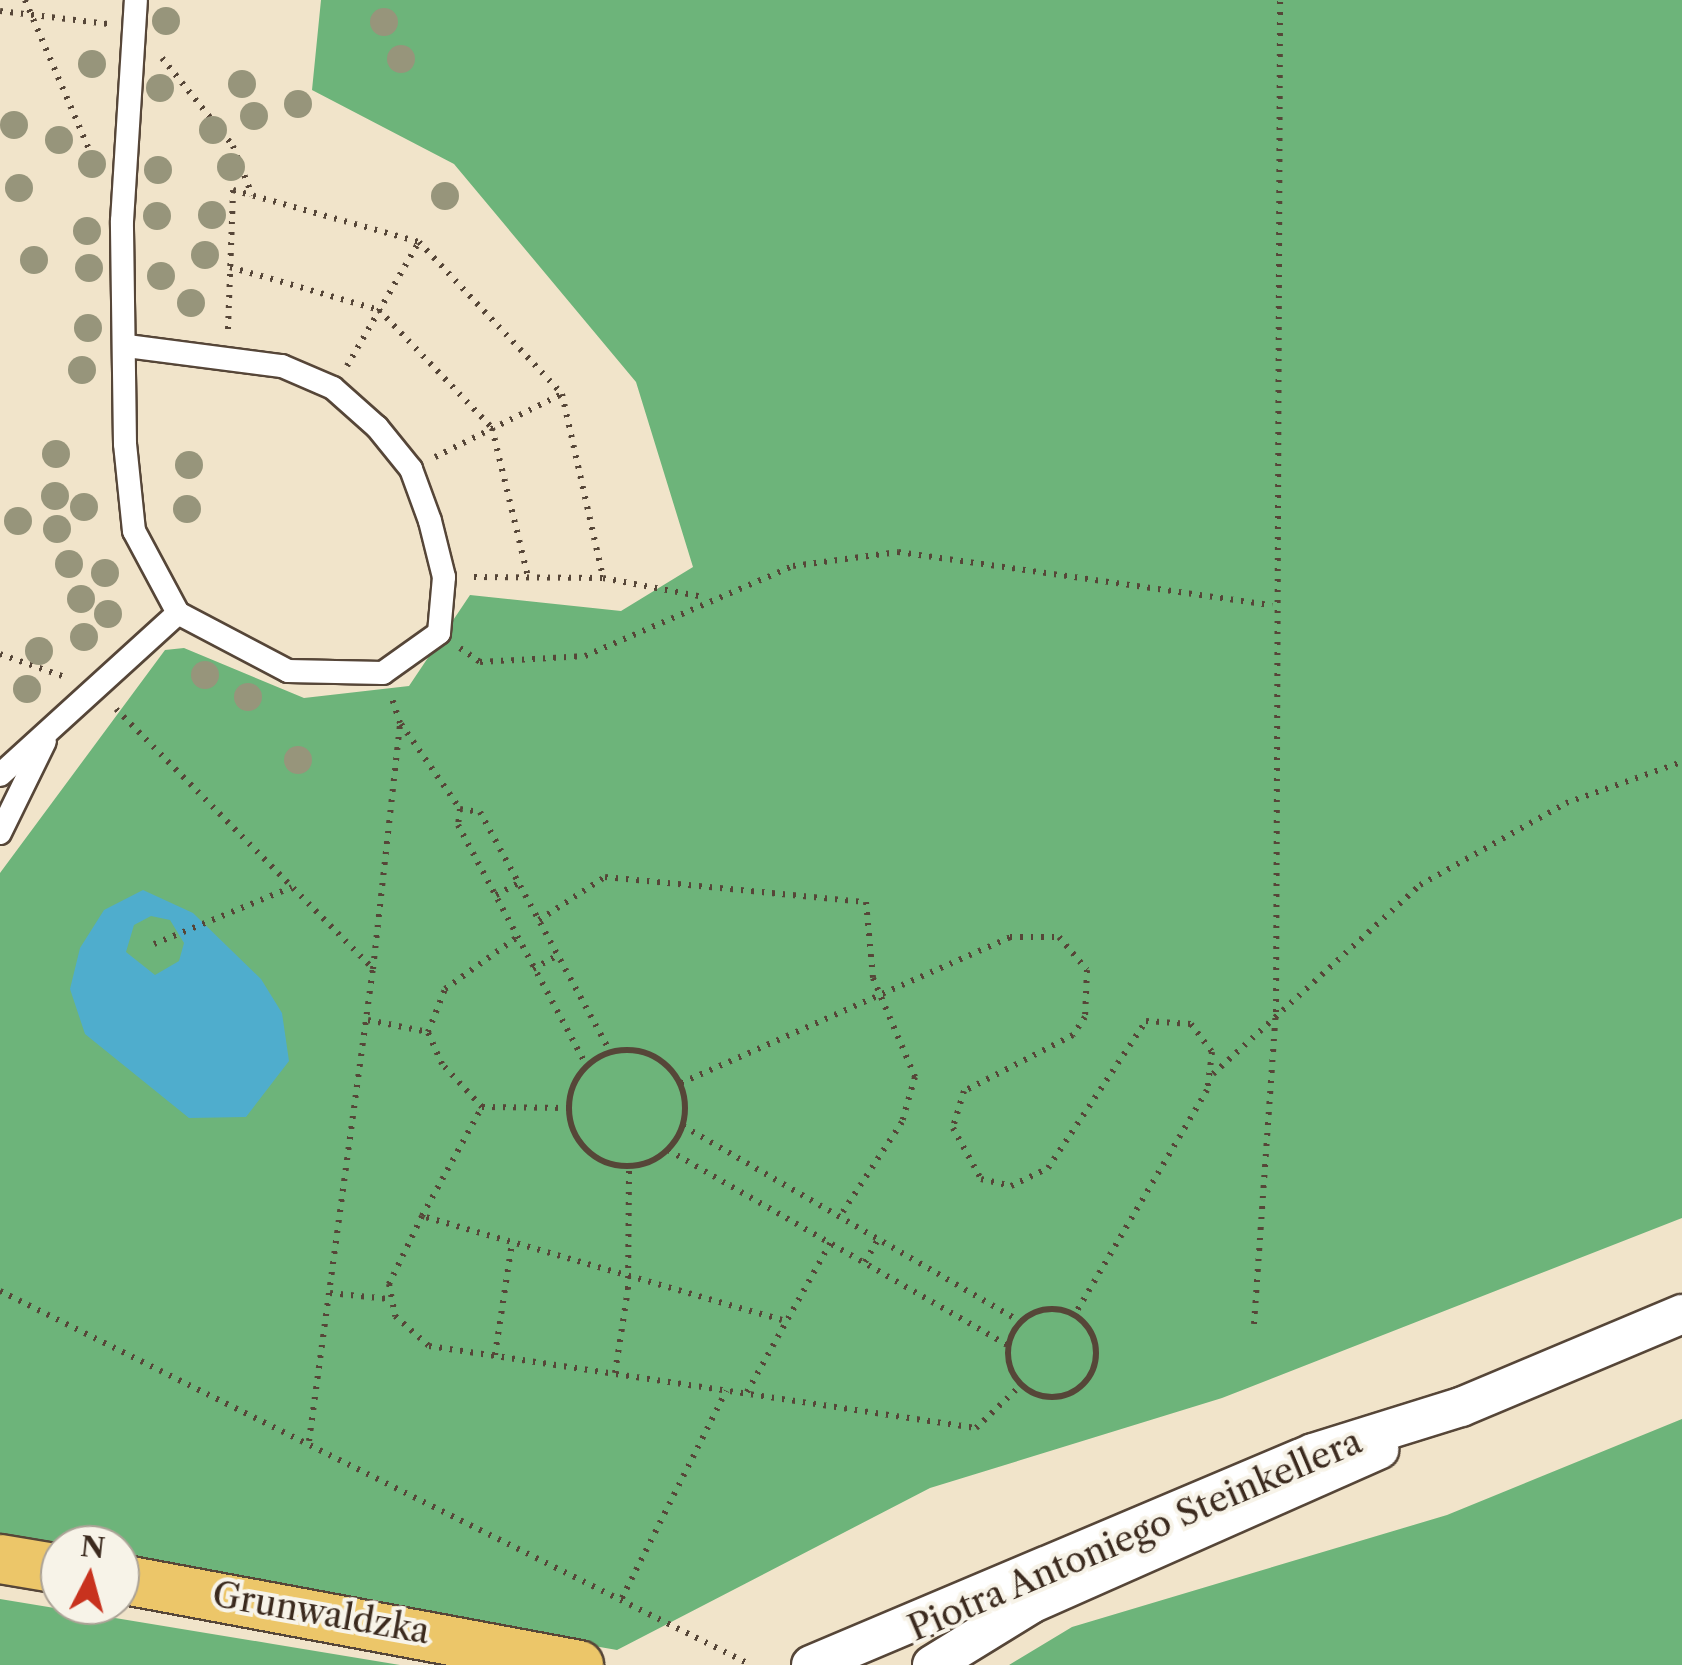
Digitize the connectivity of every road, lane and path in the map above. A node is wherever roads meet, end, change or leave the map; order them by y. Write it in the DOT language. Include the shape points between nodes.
graph roads {
  1 [pos="25,0"];
  2 [pos="136,0"];
  3 [pos="1280,0"];
  4 [pos="0,11"];
  5 [pos="30,16"];
  6 [pos="134,27"];
  7 [pos="252,195"];
  8 [pos="122,221"];
  9 [pos="419,242"];
  10 [pos="230,267"];
  11 [pos="379,310"];
  12 [pos="126,346"];
  13 [pos="227,355"];
  14 [pos="333,388"];
  15 [pos="562,394"];
  16 [pos="492,428"];
  17 [pos="411,468"];
  18 [pos="444,577"];
  19 [pos="528,577"];
  20 [pos="604,578"];
  21 [pos="705,597"];
  22 [pos="1272,605"];
  23 [pos="178,613"];
  24 [pos="439,634"];
  25 [pos="0,654"];
  26 [pos="382,673"];
  27 [pos="96,689"];
  28 [pos="400,723"];
  29 [pos="48,733"];
  30 [pos="1682,762"];
  31 [pos="0,775"];
  32 [pos="460,809"];
  33 [pos="0,833"];
  34 [pos="519,883"];
  35 [pos="292,887"];
  36 [pos="496,896"];
  37 [pos="538,920"];
  38 [pos="516,938"];
  39 [pos="154,944"];
  40 [pos="558,956"];
  41 [pos="374,969"];
  42 [pos="533,970"];
  43 [pos="881,996"];
  44 [pos="1276,1012"];
  45 [pos="368,1020"];
  46 [pos="428,1032"];
  47 [pos="610,1051"];
  48 [pos="586,1065"];
  49 [pos="1212,1074"];
  50 [pos="681,1083"];
  51 [pos="482,1107"];
  52 [pos="568,1108"];
  53 [pos="683,1126"];
  54 [pos="668,1150"];
  55 [pos="630,1167"];
  56 [pos="422,1216"];
  57 [pos="840,1216"];
  58 [pos="879,1238"];
  59 [pos="830,1242"];
  60 [pos="512,1243"];
  61 [pos="865,1262"];
  62 [pos="626,1274"];
  63 [pos="0,1292"];
  64 [pos="330,1293"];
  65 [pos="390,1299"];
  66 [pos="1075,1314"];
  67 [pos="1682,1314"];
  68 [pos="782,1320"];
  69 [pos="1020,1321"];
  70 [pos="1254,1324"];
  71 [pos="1007,1344"];
  72 [pos="495,1355"];
  73 [pos="615,1373"];
  74 [pos="1022,1385"];
  75 [pos="726,1391"];
  76 [pos="747,1392"];
  77 [pos="1460,1407"];
  78 [pos="309,1441"];
  79 [pos="0,1559"];
  80 [pos="40,1566"];
  81 [pos="140,1582"];
  82 [pos="622,1598"];
  83 [pos="579,1665"];
  84 [pos="751,1665"];
  85 [pos="811,1665"];
  86 [pos="932,1665"];
  1 -- 5 [label="path"];
  2 -- 6 [label="street"];
  3 -- 22 [label="path"];
  4 -- 5 [label="path"];
  5 -- 6 [label="path"];
  5 -- 8 [label="path"];
  6 -- 7 [label="path" via="205,106"];
  6 -- 8 [label="street"];
  7 -- 9 [label="path"];
  7 -- 10 [label="path" via="233,190"];
  8 -- 12 [label="street"];
  9 -- 11 [label="path"];
  9 -- 15 [label="path"];
  10 -- 11 [label="path"];
  10 -- 13 [label="path"];
  11 -- 14 [label="path"];
  11 -- 16 [label="path"];
  12 -- 13 [label="street"];
  12 -- 23 [label="street" via="134,531"];
  13 -- 14 [label="street"];
  14 -- 17 [label="street"];
  15 -- 16 [label="path"];
  15 -- 20 [label="path"];
  16 -- 17 [label="path"];
  16 -- 19 [label="path"];
  17 -- 18 [label="street"];
  18 -- 19 [label="path"];
  18 -- 24 [label="street"];
  19 -- 20 [label="path"];
  20 -- 21 [label="path"];
  21 -- 22 [label="path" via="793,566 898,552"];
  21 -- 24 [label="path" via="585,656 480,662"];
  22 -- 44 [label="path"];
  23 -- 26 [label="street" via="288,671"];
  23 -- 27 [label="street"];
  24 -- 26 [label="street"];
  25 -- 27 [label="path"];
  26 -- 28 [label="path"];
  27 -- 29 [label="street"];
  27 -- 35 [label="path"];
  28 -- 32 [label="path"];
  28 -- 41 [label="path"];
  29 -- 31 [label="street"];
  29 -- 33 [label="street"];
  30 -- 44 [label="path" via="1566,803 1483,845 1420,885"];
  32 -- 34 [label="path" via="480,812"];
  32 -- 36 [label="path" via="458,824"];
  34 -- 36 [label="path"];
  34 -- 37 [label="path"];
  35 -- 39 [label="path"];
  35 -- 41 [label="path"];
  36 -- 38 [label="path"];
  37 -- 40 [label="path"];
  37 -- 43 [label="path" via="604,877 866,902"];
  38 -- 42 [label="path"];
  38 -- 46 [label="path" via="446,989"];
  40 -- 42 [label="path"];
  40 -- 47 [label="path"];
  41 -- 45 [label="path"];
  42 -- 48 [label="path"];
  43 -- 49 [label="path" via="1028,931 1076,950 1092,992 1073,1034 978,1078 955,1108 959,1152 996,1185 1029,1182 1048,1168 1146,1021 1191,1024 1212,1052"];
  43 -- 50 [label="path"];
  43 -- 57 [label="path" via="915,1077 912,1098"];
  44 -- 49 [label="path"];
  44 -- 70 [label="path"];
  45 -- 46 [label="path"];
  45 -- 64 [label="path"];
  46 -- 51 [label="path" via="442,1064"];
  47 -- 48 [label="path"];
  47 -- 50 [label="path" via="642,1050"];
  48 -- 52 [label="path"];
  49 -- 66 [label="path"];
  50 -- 53 [label="path"];
  51 -- 52 [label="path"];
  51 -- 56 [label="path"];
  52 -- 55 [label="path" via="592,1156"];
  53 -- 54 [label="path"];
  53 -- 57 [label="path"];
  54 -- 55 [label="path"];
  54 -- 59 [label="path"];
  55 -- 62 [label="path"];
  56 -- 60 [label="path"];
  56 -- 65 [label="path"];
  57 -- 58 [label="path"];
  58 -- 61 [label="path"];
  58 -- 69 [label="path"];
  59 -- 61 [label="path"];
  59 -- 68 [label="path"];
  60 -- 62 [label="path"];
  60 -- 72 [label="path"];
  61 -- 71 [label="path"];
  62 -- 68 [label="path"];
  62 -- 73 [label="path"];
  63 -- 78 [label="path"];
  64 -- 65 [label="path"];
  64 -- 78 [label="path"];
  65 -- 72 [label="path" via="416,1338"];
  66 -- 69 [label="path" via="1041,1310"];
  66 -- 74 [label="path" via="1096,1346 1087,1380 1056,1397"];
  67 -- 77 [label="street, Piotra Antoniego Steinkellera"];
  68 -- 76 [label="path"];
  69 -- 71 [label="path"];
  71 -- 74 [label="path"];
  72 -- 73 [label="path"];
  73 -- 75 [label="path"];
  74 -- 76 [label="path" via="976,1428"];
  75 -- 76 [label="path"];
  75 -- 82 [label="path"];
  77 -- 85 [label="street, Piotra Antoniego Steinkellera" via="1313,1453"];
  77 -- 86 [label="street, Piotra Antoniego Steinkellera" via="1326,1478 1031,1604"];
  78 -- 82 [label="path"];
  79 -- 80 [label="main road"];
  81 -- 83 [label="main road, Grunwaldzka"];
  82 -- 84 [label="path"];
}
